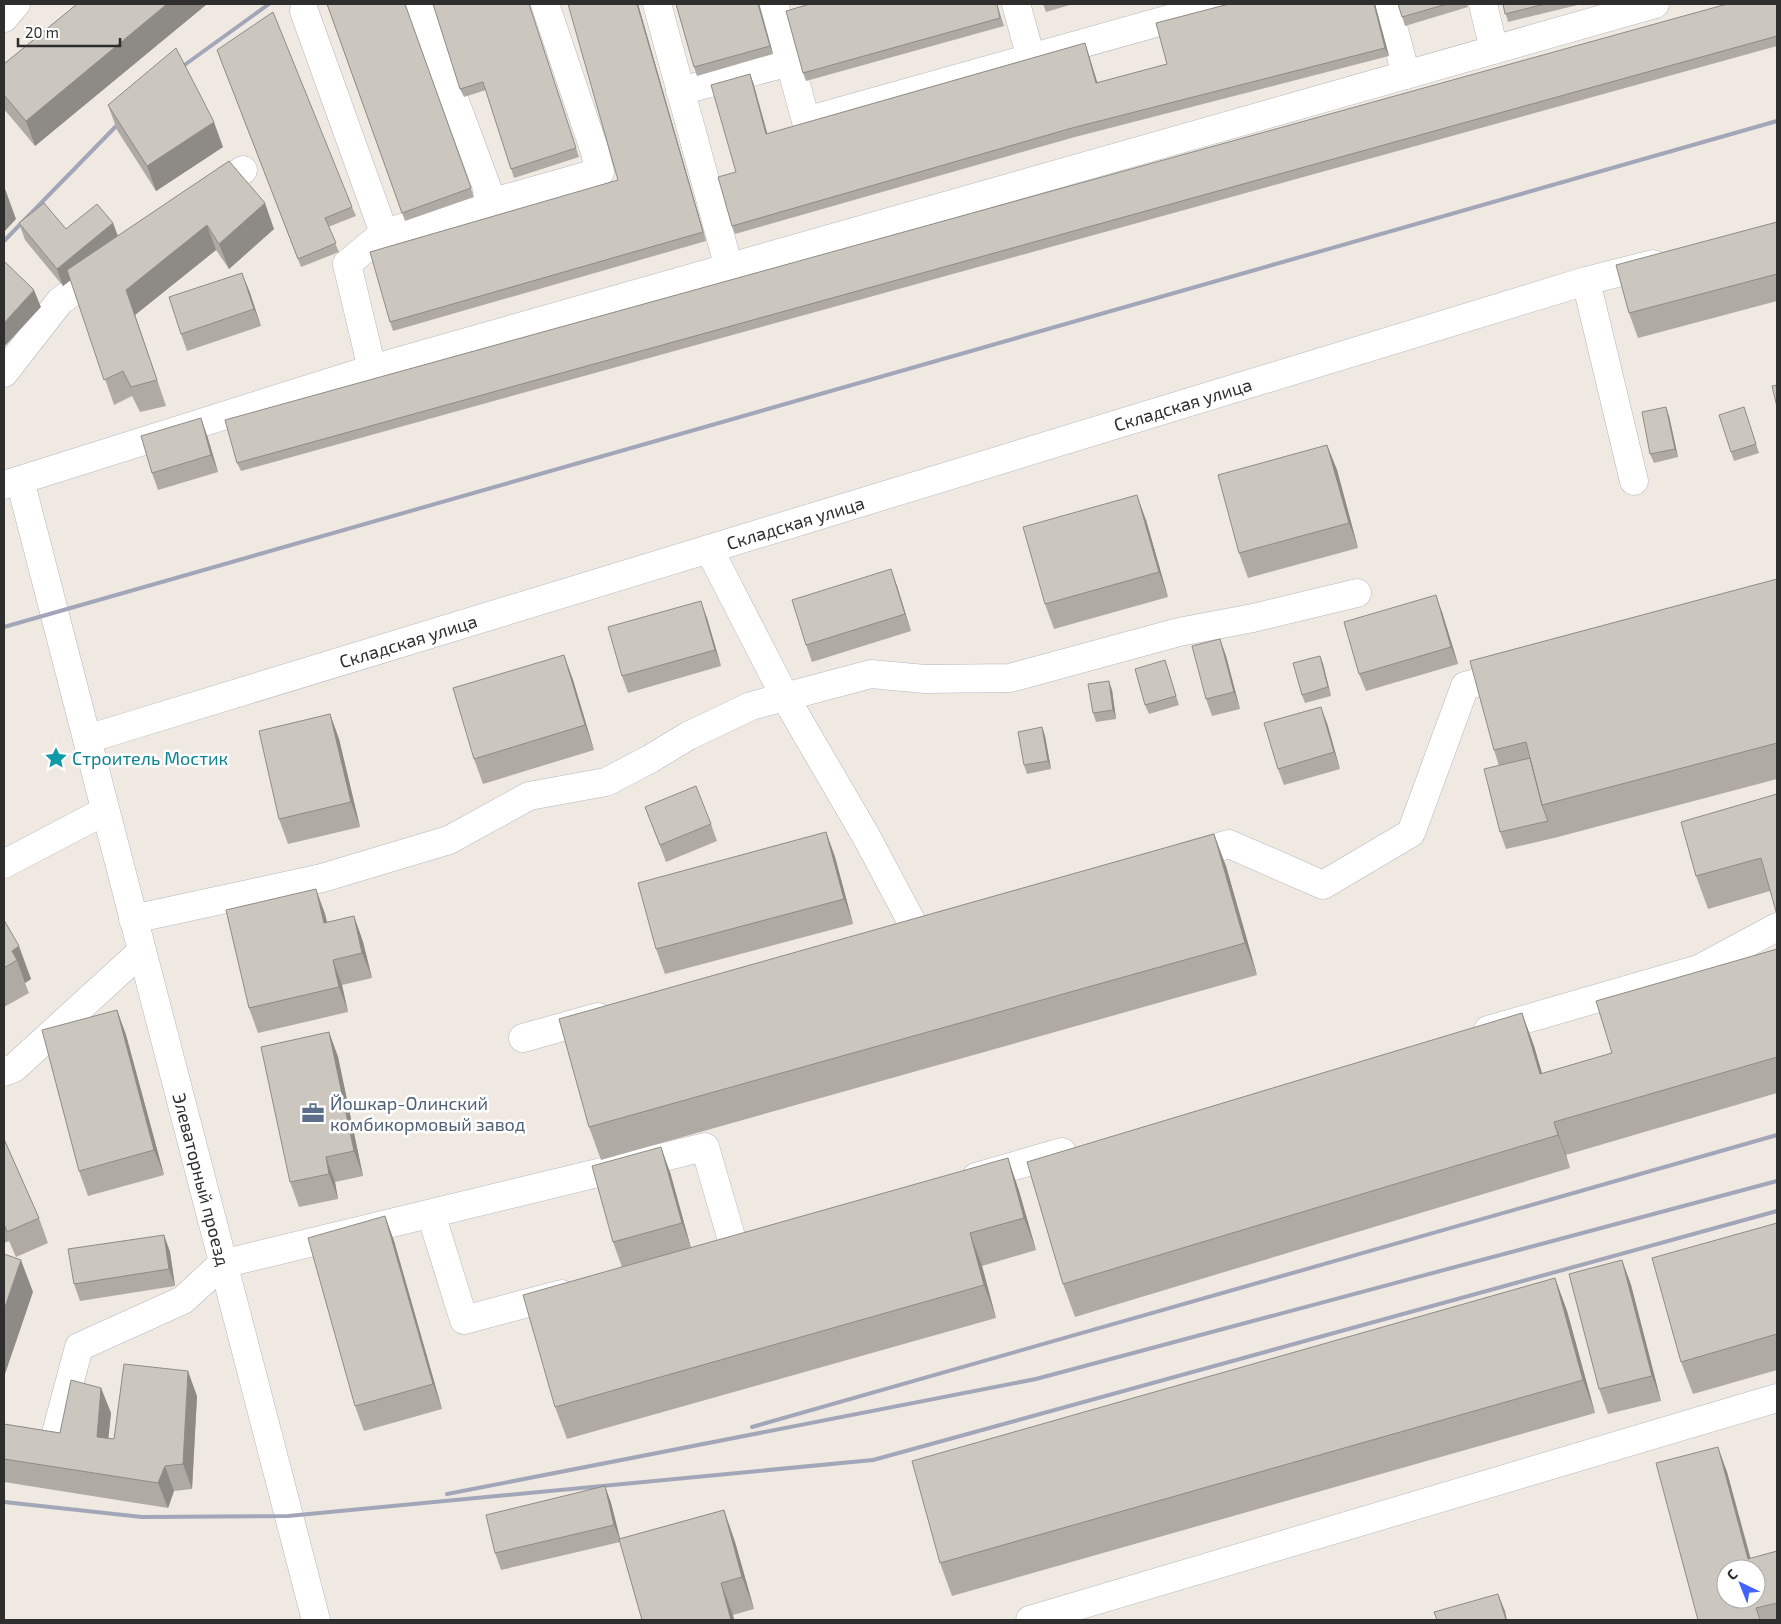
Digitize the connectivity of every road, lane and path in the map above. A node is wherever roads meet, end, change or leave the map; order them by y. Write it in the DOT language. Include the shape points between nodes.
graph roads {
  1 [pos="16,4"];
  2 [pos="419,4"];
  3 [pos="545,4"];
  4 [pos="656,4"];
  5 [pos="774,4"];
  6 [pos="1016,4"];
  7 [pos="1223,4"];
  8 [pos="1386,4"];
  9 [pos="1483,4"];
  10 [pos="1655,4"];
  11 [pos="304,11"];
  12 [pos="4,18"];
  13 [pos="1494,50"];
  14 [pos="1031,58"];
  15 [pos="790,62"];
  16 [pos="1406,75"];
  17 [pos="680,91"];
  18 [pos="243,170"];
  19 [pos="493,204"];
  20 [pos="187,210"];
  21 [pos="384,232"];
  22 [pos="124,255"];
  23 [pos="1682,256"];
  24 [pos="729,268"];
  25 [pos="1586,281"];
  26 [pos="372,369"];
  27 [pos="4,373"];
  28 [pos="1634,481"];
  29 [pos="12,482"];
  30 [pos="709,549"];
  31 [pos="1357,593"];
  32 [pos="1541,666"];
  33 [pos="785,697"];
  34 [pos="87,739"];
  35 [pos="105,812"];
  36 [pos="1162,863"];
  37 [pos="4,864"];
  38 [pos="133,919"];
  39 [pos="944,922"];
  40 [pos="1777,927"];
  41 [pos="916,930"];
  42 [pos="887,938"];
  43 [pos="142,951"];
  44 [pos="619,1011"];
  45 [pos="523,1038"];
  46 [pos="1460,1038"];
  47 [pos="4,1072"];
  48 [pos="1087,1145"];
  49 [pos="954,1183"];
  50 [pos="431,1214"];
  51 [pos="762,1238"];
  52 [pos="222,1264"];
  53 [pos="589,1286"];
  54 [pos="1777,1398"];
  55 [pos="55,1437"];
  56 [pos="316,1620"];
  57 [pos="1030,1620"];
  1 -- 12 [label="street"];
  2 -- 19 [label="street"];
  3 -- 19 [label="street" via="600,172"];
  4 -- 17 [label="street"];
  5 -- 15 [label="street"];
  6 -- 14 [label="street"];
  7 -- 14 [label="street"];
  8 -- 16 [label="street"];
  9 -- 13 [label="street"];
  10 -- 13 [label="street"];
  11 -- 21 [label="street"];
  13 -- 16 [label="street"];
  14 -- 15 [label="street" via="806,121"];
  15 -- 17 [label="street"];
  16 -- 24 [label="street"];
  17 -- 24 [label="street"];
  18 -- 20 [label="street"];
  19 -- 21 [label="street"];
  21 -- 26 [label="street" via="347,264"];
  22 -- 27 [label="street" via="60,301"];
  23 -- 25 [label="street, Складская улица"];
  24 -- 26 [label="street"];
  25 -- 28 [label="street"];
  25 -- 30 [label="street, Складская улица"];
  26 -- 29 [label="street"];
  29 -- 34 [label="street"];
  30 -- 33 [label="street"];
  30 -- 34 [label="street, Складская улица"];
  31 -- 33 [label="street" via="1179,632 1010,678 871,674"];
  32 -- 36 [label="street" via="1465,686 1411,833 1323,885 1229,844"];
  33 -- 38 [label="street" via="751,706 688,736 606,782 529,796 449,840 322,878"];
  33 -- 41 [label="street"];
  34 -- 35 [label="street, Элеваторный проезд"];
  35 -- 37 [label="street"];
  35 -- 38 [label="street, Элеваторный проезд"];
  38 -- 43 [label="street, Элеваторный проезд"];
  39 -- 41 [label="street"];
  40 -- 46 [label="street" via="1699,969"];
  41 -- 42 [label="street"];
  43 -- 47 [label="street" via="14,1068"];
  43 -- 52 [label="street, Элеваторный проезд"];
  44 -- 45 [label="street"];
  48 -- 49 [label="street"];
  50 -- 51 [label="street" via="705,1148 724,1249"];
  50 -- 52 [label="street"];
  50 -- 53 [label="street" via="464,1320"];
  52 -- 55 [label="street" via="183,1300 79,1347"];
  52 -- 56 [label="street, Элеваторный проезд"];
  54 -- 57 [label="street"];
}
